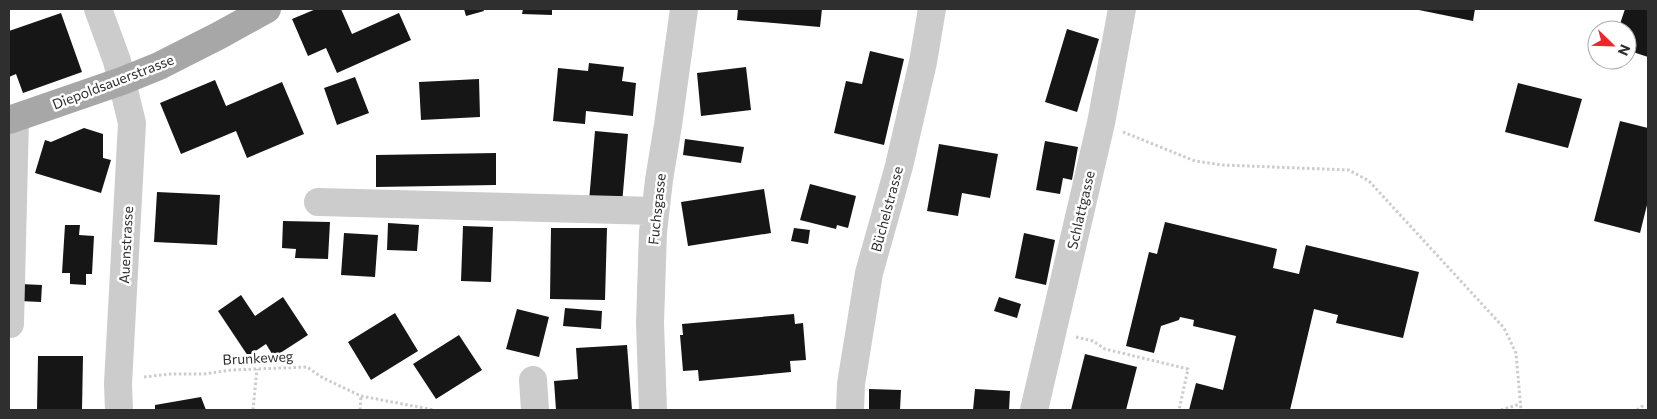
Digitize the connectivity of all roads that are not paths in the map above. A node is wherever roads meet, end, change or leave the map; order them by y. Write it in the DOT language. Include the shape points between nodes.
graph roads {
  1 [pos="98,9"];
  2 [pos="267,9"];
  3 [pos="684,9"];
  4 [pos="932,9"];
  5 [pos="1122,9"];
  6 [pos="122,81"];
  7 [pos="12,120"];
  8 [pos="318,202"];
  9 [pos="655,211"];
  10 [pos="10,324"];
  11 [pos="533,380"];
  12 [pos="118,410"];
  13 [pos="535,410"];
  14 [pos="653,410"];
  15 [pos="850,410"];
  16 [pos="1034,410"];
  1 -- 6 [label="street, Auenstrasse"];
  2 -- 6 [label="main road, Diepoldsauerstrasse" via="176,57"];
  3 -- 9 [label="street, Fuchsgasse"];
  4 -- 15 [label="street, Büchelstrasse" via="899,166 867,283"];
  5 -- 16 [label="street, Schlattgasse" via="1101,123"];
  6 -- 7 [label="main road, Diepoldsauerstrasse"];
  6 -- 12 [label="street, Auenstrasse" via="132,123"];
  7 -- 10 [label="street"];
  8 -- 9 [label="street"];
  9 -- 14 [label="street, Fuchsgasse" via="650,323"];
  11 -- 13 [label="street"];
}
